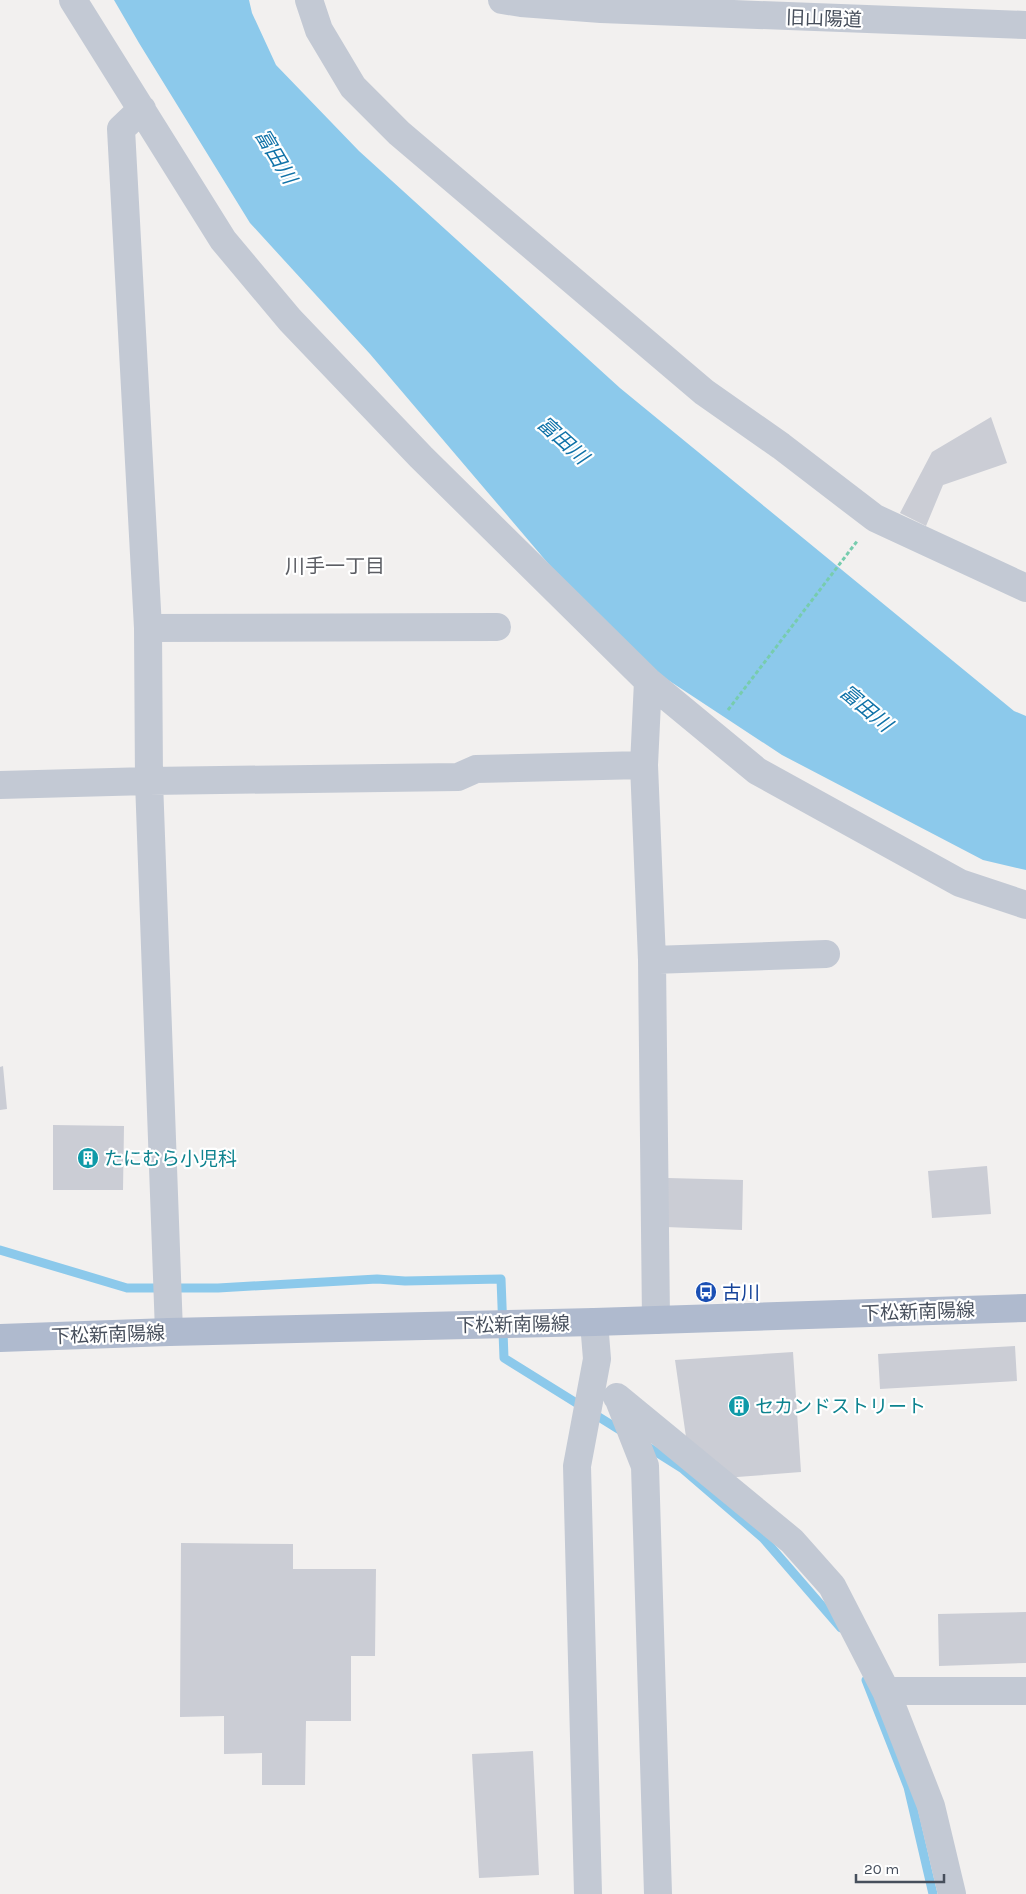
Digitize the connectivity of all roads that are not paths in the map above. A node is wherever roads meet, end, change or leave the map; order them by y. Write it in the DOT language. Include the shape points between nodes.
graph roads {
  1 [pos="73,0"];
  2 [pos="309,0"];
  3 [pos="515,1"];
  4 [pos="1026,25"];
  5 [pos="142,109"];
  6 [pos="1026,588"];
  7 [pos="497,627"];
  8 [pos="148,628"];
  9 [pos="648,682"];
  10 [pos="644,765"];
  11 [pos="149,781"];
  12 [pos="0,785"];
  13 [pos="1026,905"];
  14 [pos="826,954"];
  15 [pos="652,960"];
  16 [pos="1026,1308"];
  17 [pos="656,1320"];
  18 [pos="594,1322"];
  19 [pos="169,1332"];
  20 [pos="0,1338"];
  21 [pos="597,1359"];
  22 [pos="617,1396"];
  23 [pos="886,1691"];
  24 [pos="1026,1691"];
  25 [pos="588,1894"];
  26 [pos="658,1894"];
  27 [pos="952,1894"];
  1 -- 5 [label="street"];
  2 -- 6 [label="street" via="319,30 353,87 399,133 704,392 875,518"];
  3 -- 4 [label="street, 旧山陽道" via="815,18"];
  5 -- 8 [label="street" via="121,129"];
  5 -- 9 [label="street" via="223,240 290,320 421,457"];
  7 -- 8 [label="street"];
  8 -- 11 [label="street"];
  9 -- 10 [label="street"];
  9 -- 13 [label="street" via="757,771 960,883"];
  10 -- 11 [label="street" via="476,769 458,777"];
  10 -- 15 [label="street"];
  11 -- 12 [label="street"];
  11 -- 19 [label="street"];
  14 -- 15 [label="street"];
  15 -- 17 [label="street"];
  16 -- 17 [label="main road, 下松新南陽線"];
  17 -- 18 [label="main road, 下松新南陽線"];
  18 -- 19 [label="main road, 下松新南陽線"];
  18 -- 21 [label="street"];
  19 -- 20 [label="main road, 下松新南陽線"];
  21 -- 22 [label="street"];
  21 -- 25 [label="street" via="577,1466"];
  22 -- 23 [label="street" via="792,1541 832,1586"];
  22 -- 26 [label="street" via="645,1466"];
  23 -- 24 [label="street"];
  23 -- 27 [label="street" via="931,1806"];
}
